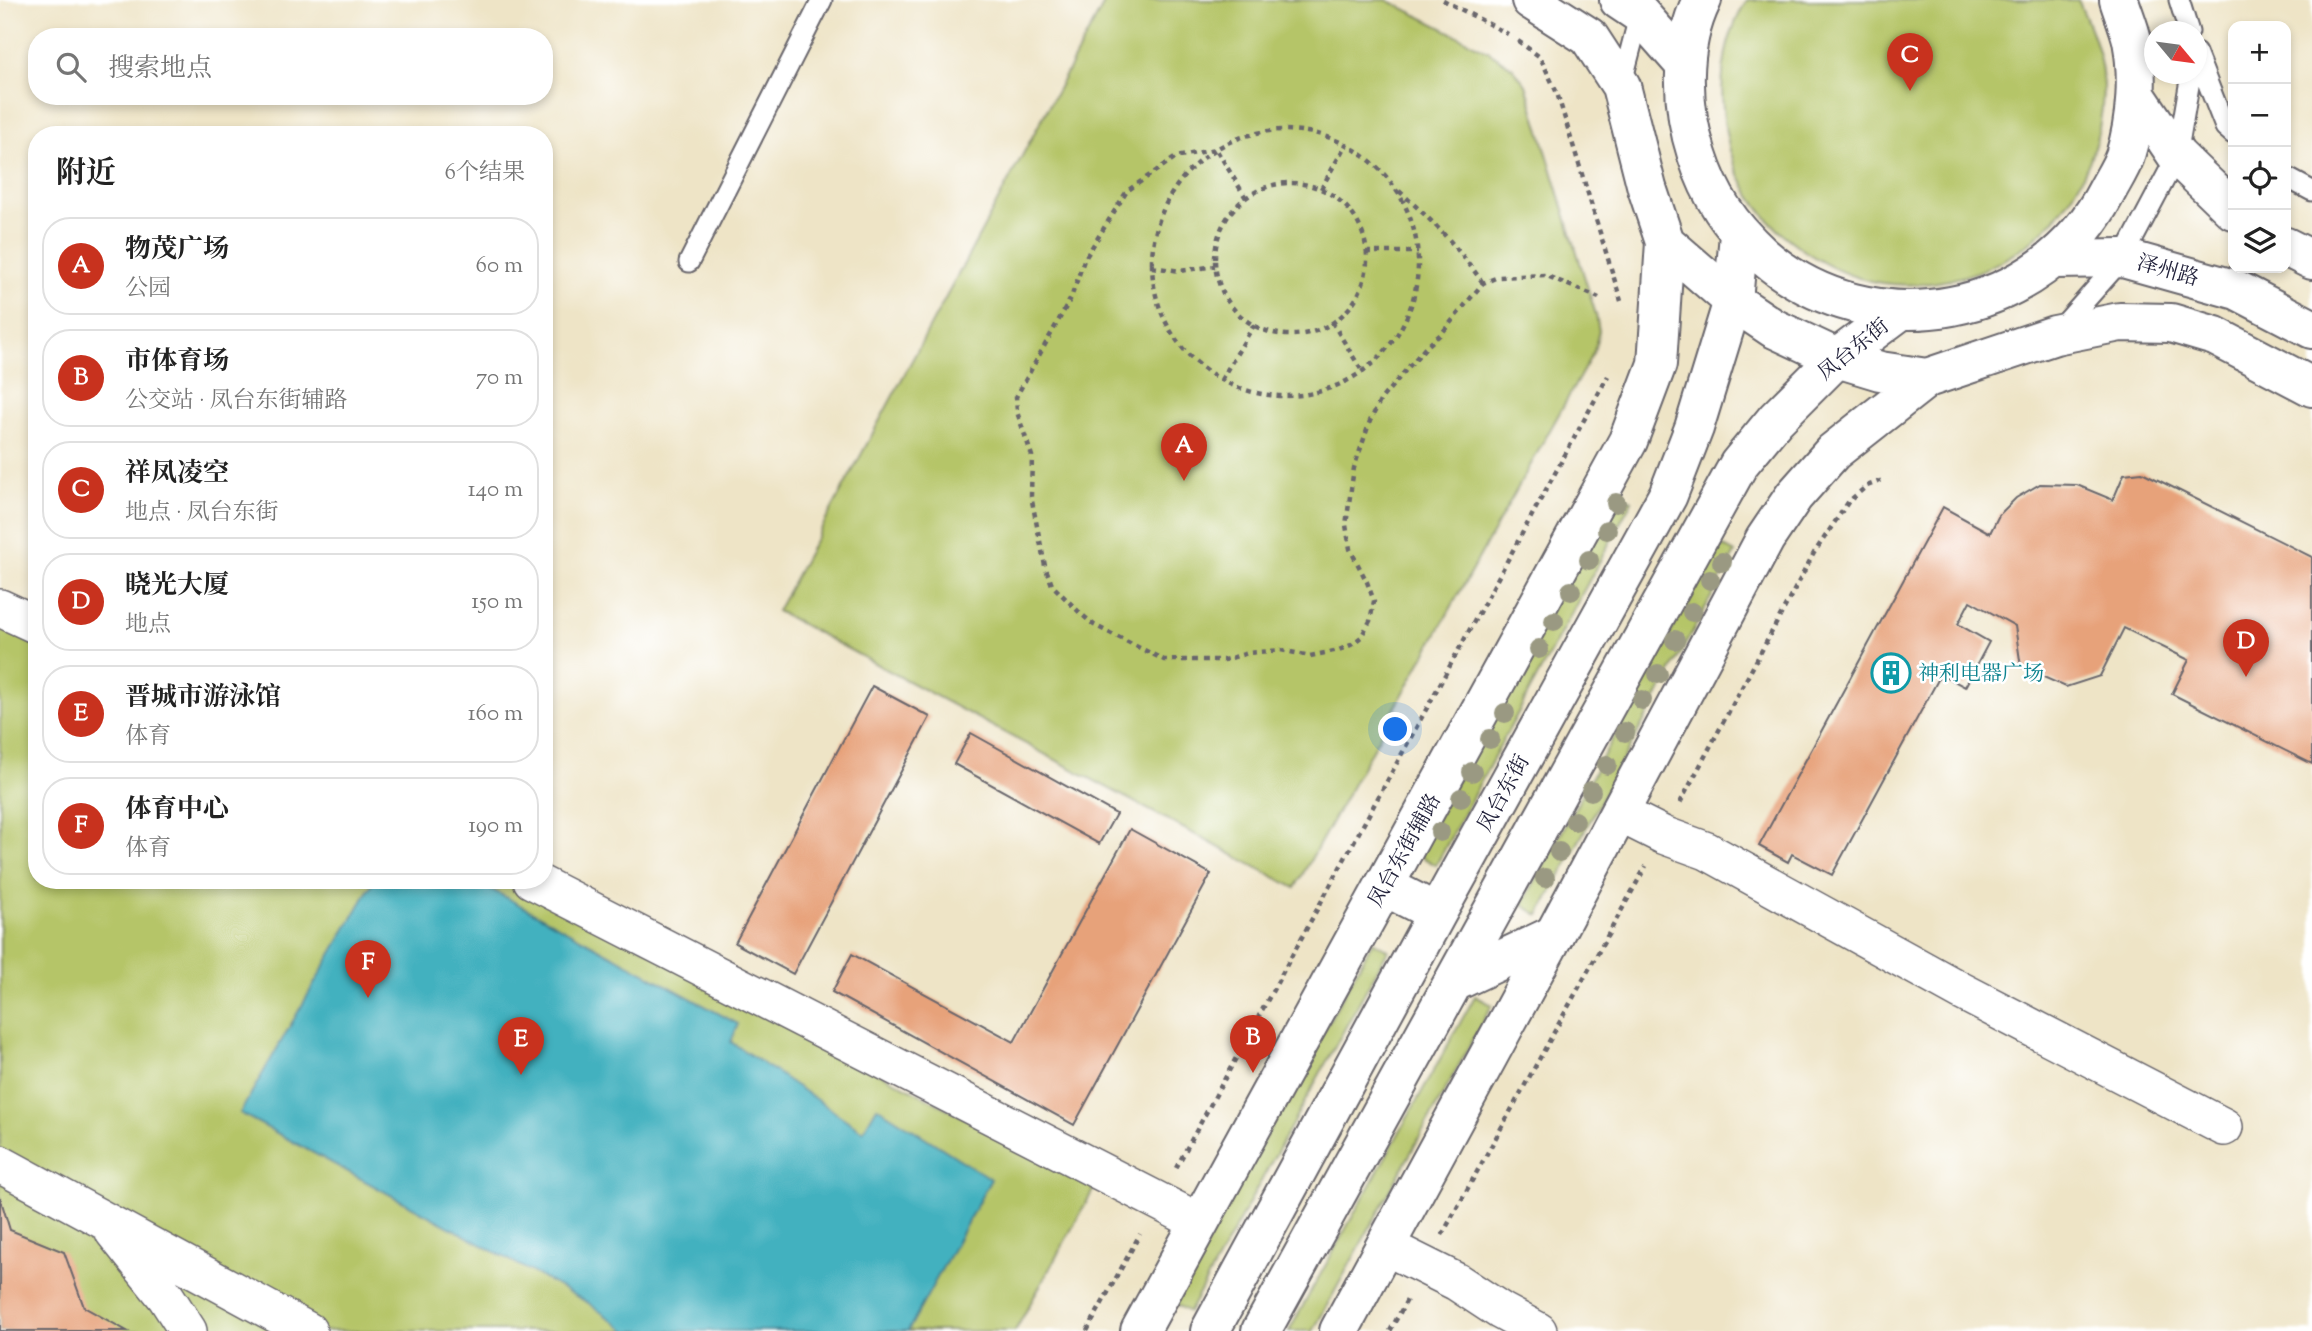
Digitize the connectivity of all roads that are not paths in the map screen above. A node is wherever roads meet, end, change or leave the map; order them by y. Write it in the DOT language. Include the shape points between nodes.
graph roads {
  1 [pos="822,0"];
  2 [pos="1531,0"];
  3 [pos="1702,0"];
  4 [pos="2119,0"];
  5 [pos="2179,0"];
  6 [pos="1636,5"];
  7 [pos="2186,21"];
  8 [pos="1685,65"];
  9 [pos="2207,82"];
  10 [pos="2189,84"];
  11 [pos="1621,86"];
  12 [pos="2136,95"];
  13 [pos="2228,130"];
  14 [pos="2177,156"];
  15 [pos="2291,180"];
  16 [pos="2312,191"];
  17 [pos="2228,205"];
  18 [pos="1739,234"];
  19 [pos="1665,242"];
  20 [pos="2291,250"];
  21 [pos="2123,258"];
  22 [pos="2055,259"];
  23 [pos="2312,260"];
  24 [pos="689,262"];
  25 [pos="1733,301"];
  26 [pos="1900,311"];
  27 [pos="2312,329"];
  28 [pos="2055,335"];
  29 [pos="1837,358"];
  30 [pos="1927,378"];
  31 [pos="2312,387"];
  32 [pos="0,608"];
  33 [pos="28,621"];
  34 [pos="1619,813"];
  35 [pos="1384,886"];
  36 [pos="550,889"];
  37 [pos="1437,913"];
  38 [pos="1554,935"];
  39 [pos="1454,982"];
  40 [pos="2224,1127"];
  41 [pos="0,1164"];
  42 [pos="105,1220"];
  43 [pos="1199,1222"];
  44 [pos="1385,1246"];
  45 [pos="188,1331"];
  46 [pos="308,1331"];
  47 [pos="1140,1331"];
  48 [pos="1210,1331"];
  49 [pos="1261,1331"];
  50 [pos="1339,1331"];
  51 [pos="1538,1331"];
  1 -- 24 [label="lane"];
  2 -- 11 [label="main road" via="1589,37"];
  3 -- 8 [label="main road"];
  4 -- 12 [label="main road" via="2132,41"];
  5 -- 7 [label="lane"];
  6 -- 8 [label="main road"];
  6 -- 11 [label="lane"];
  8 -- 18 [label="main road" via="1688,126 1702,172"];
  9 -- 13 [label="lane"];
  10 -- 14 [label="lane"];
  11 -- 19 [label="main road"];
  12 -- 14 [label="main road"];
  12 -- 22 [label="main road" via="2124,156 2096,212"];
  14 -- 17 [label="main road"];
  14 -- 21 [label="lane"];
  15 -- 16 [label="lane"];
  18 -- 25 [label="main road, 凤台东街"];
  18 -- 26 [label="main road" via="1785,274 1840,301"];
  19 -- 25 [label="main road"];
  19 -- 35 [label="main road, 凤台东街辅路" via="1657,364 1628,441"];
  20 -- 23 [label="main road"];
  21 -- 22 [label="main road, 泽州路"];
  21 -- 27 [label="main road, 泽州路" via="2237,290"];
  21 -- 28 [label="lane"];
  22 -- 26 [label="main road" via="2008,289 1955,307"];
  25 -- 29 [label="main road" via="1773,328"];
  25 -- 37 [label="main road, 凤台东街" via="1668,495"];
  26 -- 29 [label="main road, 凤台东街"];
  28 -- 30 [label="main road"];
  28 -- 31 [label="main road" via="2120,322 2171,323 2215,336"];
  29 -- 30 [label="main road"];
  29 -- 39 [label="main road, 凤台东街" via="1739,464"];
  30 -- 34 [label="main road" via="1833,452 1794,496 1765,539"];
  32 -- 33 [label="street"];
  34 -- 38 [label="main road"];
  34 -- 40 [label="street" via="1707,851 1961,991"];
  35 -- 37 [label="main road"];
  35 -- 43 [label="main road, 凤台东街辅路"];
  36 -- 43 [label="street"];
  37 -- 48 [label="main road, 凤台东街"];
  38 -- 39 [label="main road"];
  38 -- 44 [label="main road"];
  39 -- 49 [label="main road, 凤台东街"];
  41 -- 42 [label="street"];
  42 -- 45 [label="street"];
  42 -- 46 [label="street"];
  43 -- 47 [label="main road, 凤台东街辅路"];
  44 -- 50 [label="main road"];
  44 -- 51 [label="street"];
}
